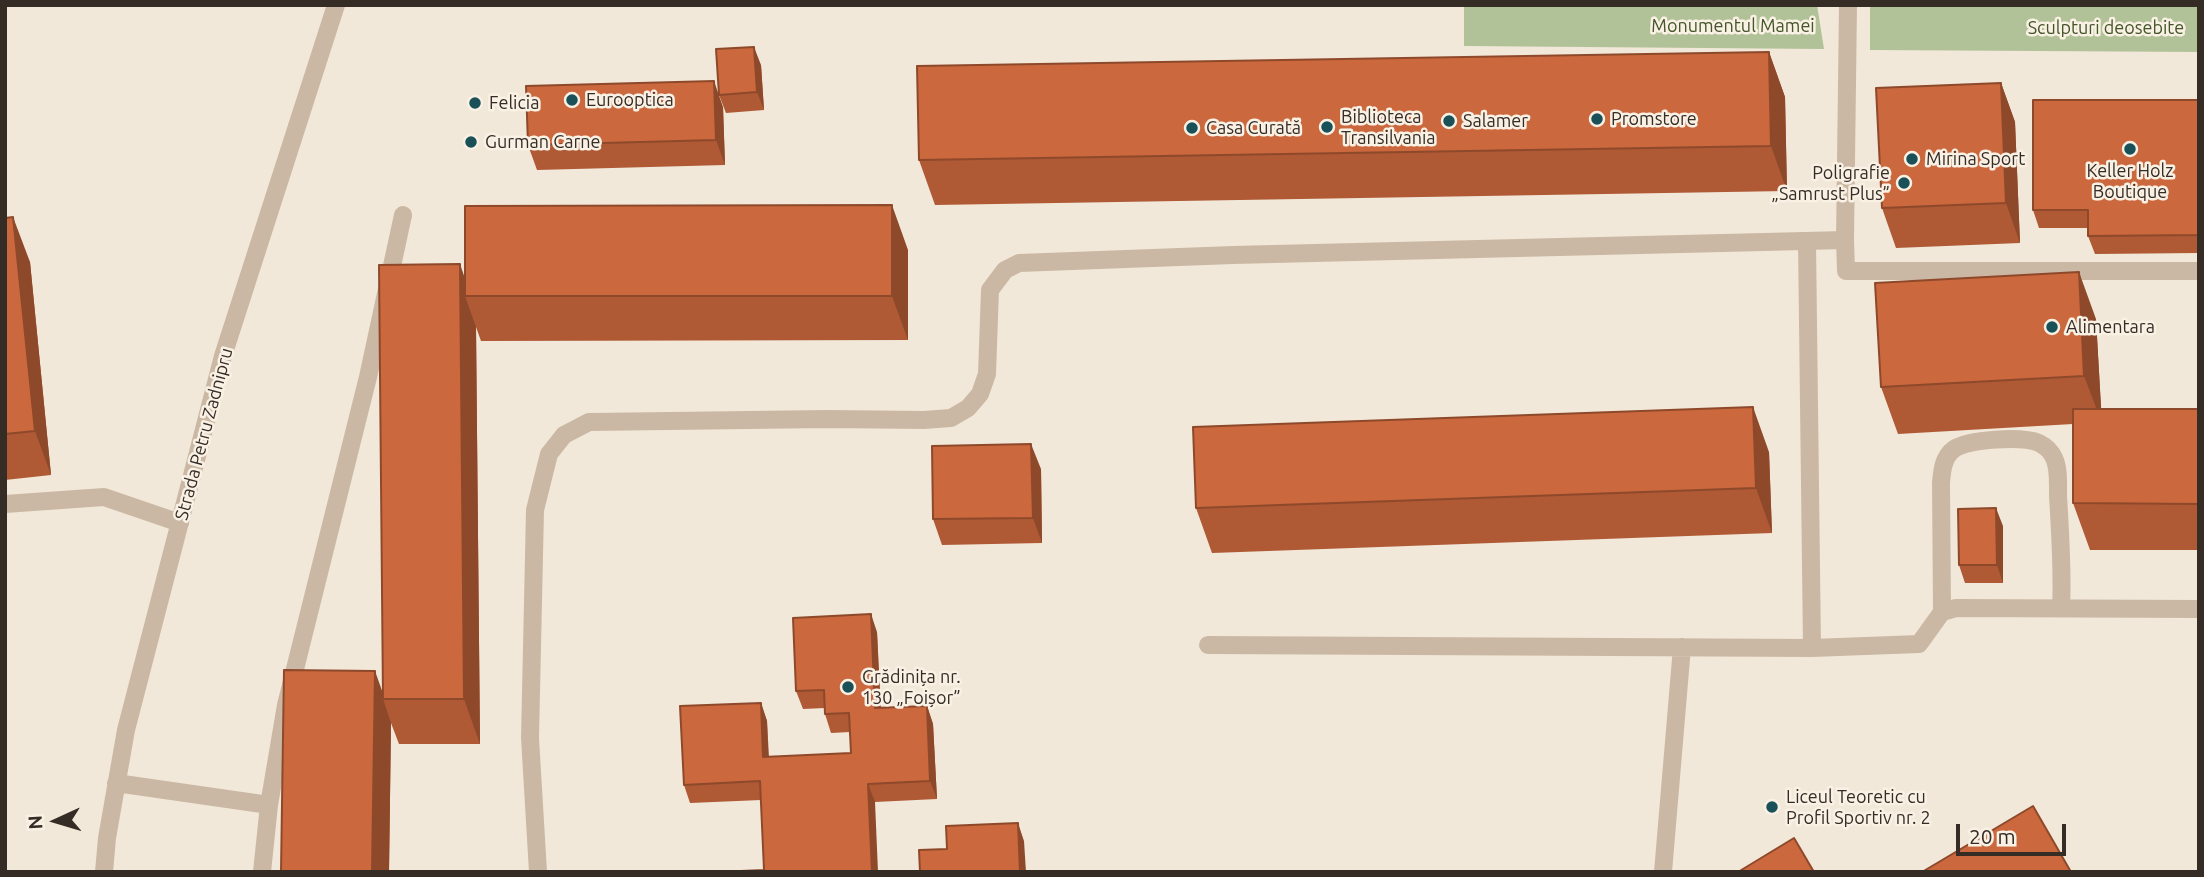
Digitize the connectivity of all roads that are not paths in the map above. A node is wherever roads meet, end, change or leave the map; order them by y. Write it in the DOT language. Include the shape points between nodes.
graph roads {
  1 [pos="336,5"];
  2 [pos="1848,5"];
  3 [pos="402,215"];
  4 [pos="1845,240"];
  5 [pos="1807,241"];
  6 [pos="2199,271"];
  7 [pos="5,504"];
  8 [pos="180,523"];
  9 [pos="2061,608"];
  10 [pos="2199,609"];
  11 [pos="1942,612"];
  12 [pos="1208,645"];
  13 [pos="1682,648"];
  14 [pos="1812,648"];
  15 [pos="116,783"];
  16 [pos="269,805"];
  17 [pos="103,872"];
  18 [pos="262,872"];
  19 [pos="538,872"];
  20 [pos="1663,872"];
  1 -- 8 [label="street, Strada Petru Zadnipru" via="223,356"];
  2 -- 4 [label="street"];
  3 -- 16 [label="street" via="368,377 286,705"];
  4 -- 5 [label="street"];
  4 -- 6 [label="street" via="1846,271"];
  5 -- 14 [label="street"];
  5 -- 19 [label="street" via="1019,263 1005,270 989,290 987,373 980,394 951,418 589,422 564,435 549,454 535,510 530,738"];
  7 -- 8 [label="street" via="104,497"];
  8 -- 15 [label="street, Strada Petru Zadnipru"];
  9 -- 10 [label="street"];
  9 -- 11 [label="street" via="1956,608"];
  9 -- 11 [label="street" via="2056,463 2047,448 2016,440 1968,444 1954,449 1943,463"];
  11 -- 14 [label="street" via="1919,644"];
  12 -- 13 [label="street"];
  13 -- 14 [label="street"];
  13 -- 20 [label="street"];
  15 -- 16 [label="street"];
  15 -- 17 [label="street, Strada Petru Zadnipru"];
  16 -- 18 [label="street"];
}
